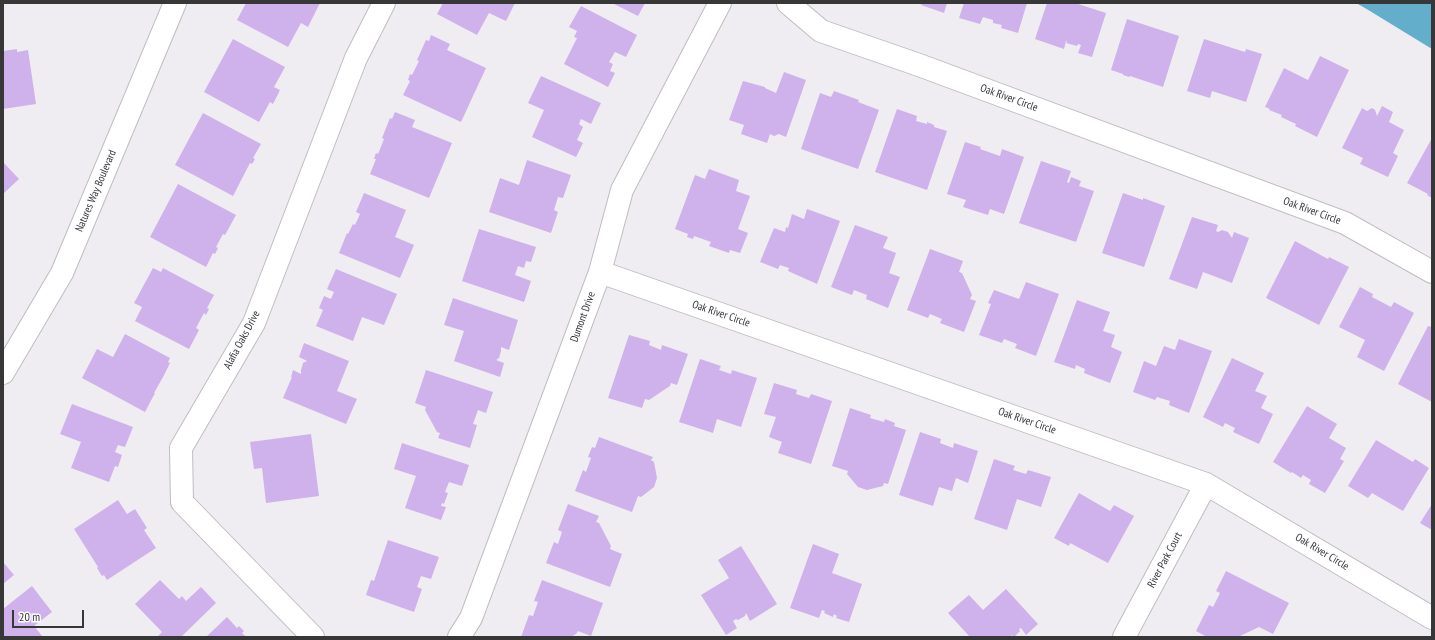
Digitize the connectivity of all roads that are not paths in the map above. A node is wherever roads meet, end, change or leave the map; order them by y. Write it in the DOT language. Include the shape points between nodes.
graph roads {
  1 [pos="176,3"];
  2 [pos="384,3"];
  3 [pos="720,3"];
  4 [pos="788,3"];
  5 [pos="600,272"];
  6 [pos="1432,272"];
  7 [pos="3,373"];
  8 [pos="1206,484"];
  9 [pos="1432,618"];
  10 [pos="313,637"];
  11 [pos="459,637"];
  12 [pos="1124,637"];
  1 -- 7 [label="street, Natures Way Boulevard" via="62,273"];
  2 -- 10 [label="street, Alafia Oaks Drive" via="356,58 254,323 181,448 182,502"];
  3 -- 5 [label="street, Dumont Drive" via="622,190"];
  4 -- 6 [label="street, Oak River Circle" via="821,31 1345,223"];
  5 -- 8 [label="street, Oak River Circle"];
  5 -- 11 [label="street, Dumont Drive" via="471,618"];
  8 -- 9 [label="street, Oak River Circle"];
  8 -- 12 [label="street, River Park Court"];
}
